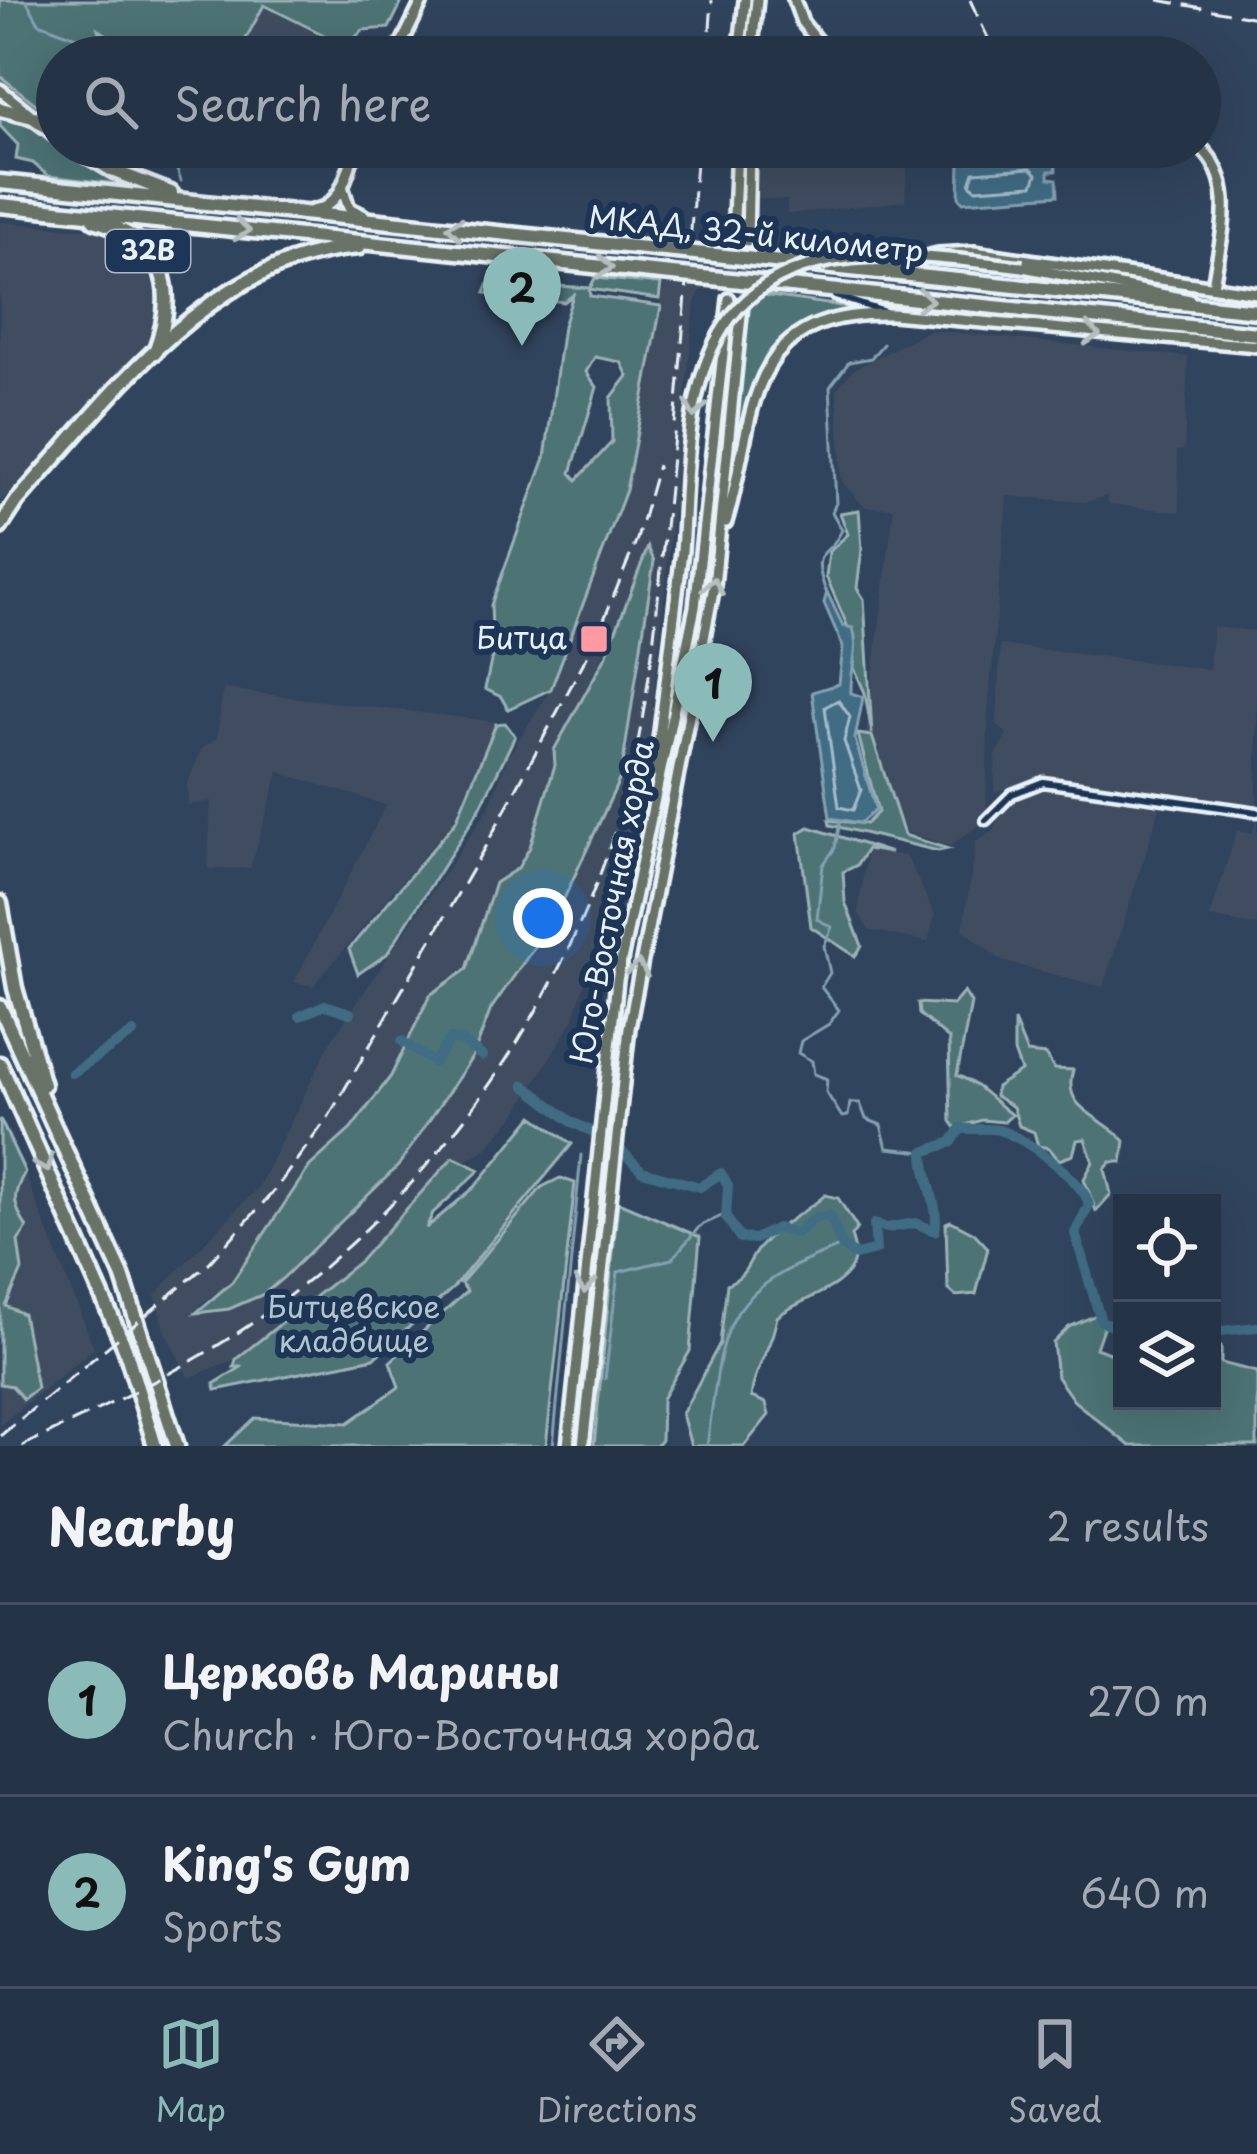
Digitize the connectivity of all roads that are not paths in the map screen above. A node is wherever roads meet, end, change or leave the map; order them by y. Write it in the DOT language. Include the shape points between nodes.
graph roads {
  1 [pos="423,0"];
  2 [pos="746,0"];
  3 [pos="757,0"];
  4 [pos="794,0"];
  5 [pos="405,36"];
  6 [pos="742,36"];
  7 [pos="753,36"];
  8 [pos="812,36"];
  9 [pos="0,90"];
  10 [pos="0,109"];
  11 [pos="33,117"];
  12 [pos="36,119"];
  13 [pos="114,168"];
  14 [pos="349,168"];
  15 [pos="736,168"];
  16 [pos="749,168"];
  17 [pos="1217,168"];
  18 [pos="0,182"];
  19 [pos="344,183"];
  20 [pos="213,203"];
  21 [pos="0,205"];
  22 [pos="46,210"];
  23 [pos="300,212"];
  24 [pos="380,220"];
  25 [pos="734,240"];
  26 [pos="747,241"];
  27 [pos="408,247"];
  28 [pos="858,270"];
  29 [pos="1213,286"];
  30 [pos="808,287"];
  31 [pos="1257,293"];
  32 [pos="729,298"];
  33 [pos="743,299"];
  34 [pos="1207,305"];
  35 [pos="1257,311"];
  36 [pos="892,314"];
  37 [pos="1257,334"];
  38 [pos="1257,346"];
  39 [pos="153,355"];
  40 [pos="17,501"];
  41 [pos="0,512"];
  42 [pos="0,527"];
  43 [pos="720,545"];
  44 [pos="654,791"];
  45 [pos="1257,812"];
  46 [pos="986,820"];
  47 [pos="0,903"];
  48 [pos="0,1006"];
  49 [pos="0,1064"];
  50 [pos="73,1165"];
  51 [pos="154,1446"];
  52 [pos="177,1446"];
  53 [pos="568,1446"];
  54 [pos="583,1446"];
  1 -- 5 [label="main road"];
  2 -- 6 [label="main road"];
  3 -- 7 [label="main road"];
  4 -- 8 [label="main road"];
  9 -- 11 [label="main road"];
  10 -- 11 [label="highway"];
  11 -- 12 [label="highway"];
  13 -- 20 [label="highway, 32B"];
  14 -- 19 [label="main road"];
  15 -- 25 [label="main road"];
  16 -- 26 [label="main road"];
  17 -- 29 [label="main road" via="1225,195"];
  18 -- 20 [label="highway"];
  19 -- 23 [label="main road" via="329,207"];
  19 -- 24 [label="main road" via="349,208"];
  20 -- 23 [label="highway, МКАД, 32-й километр"];
  21 -- 22 [label="highway"];
  22 -- 27 [label="highway, МКАД, 32-й километр, one-way"];
  22 -- 39 [label="highway, 32B" via="104,223 148,251 169,304"];
  23 -- 24 [label="highway, МКАД, 32-й километр"];
  28 -- 24 [label="highway, МКАД, 32-й километр, one-way, bridge"];
  27 -- 30 [label="highway, МКАД, 32-й километр, one-way, bridge"];
  27 -- 39 [label="highway" via="332,250 265,269"];
  28 -- 29 [label="main road" via="961,252"];
  28 -- 34 [label="highway, МКАД, 32-й километр"];
  29 -- 31 [label="main road"];
  30 -- 36 [label="street"];
  30 -- 37 [label="highway, МКАД, 32-й километр, one-way"];
  32 -- 44 [label="main road, Юго-Восточная хорда" via="705,544"];
  33 -- 43 [label="main road, Юго-Восточная хорда"];
  34 -- 35 [label="highway, МКАД, 32-й километр"];
  34 -- 44 [label="main road, one-way, bridge" via="1125,283 887,253 801,267 752,298 719,337 700,382"];
  36 -- 38 [label="main road, one-way"];
  36 -- 43 [label="main road" via="822,324 767,368 748,408"];
  39 -- 40 [label="highway"];
  40 -- 41 [label="highway"];
  40 -- 42 [label="highway"];
  54 -- 43 [label="main road, Юго-Восточная хорда, one-way" via="641,944"];
  44 -- 53 [label="main road, Юго-Восточная хорда, one-way" via="605,1072"];
  45 -- 46 [label="street" via="1043,782 1012,794"];
  47 -- 50 [label="highway" via="31,1048"];
  48 -- 50 [label="highway"];
  49 -- 51 [label="highway, one-way" via="115,1322"];
  50 -- 52 [label="highway"];
}
